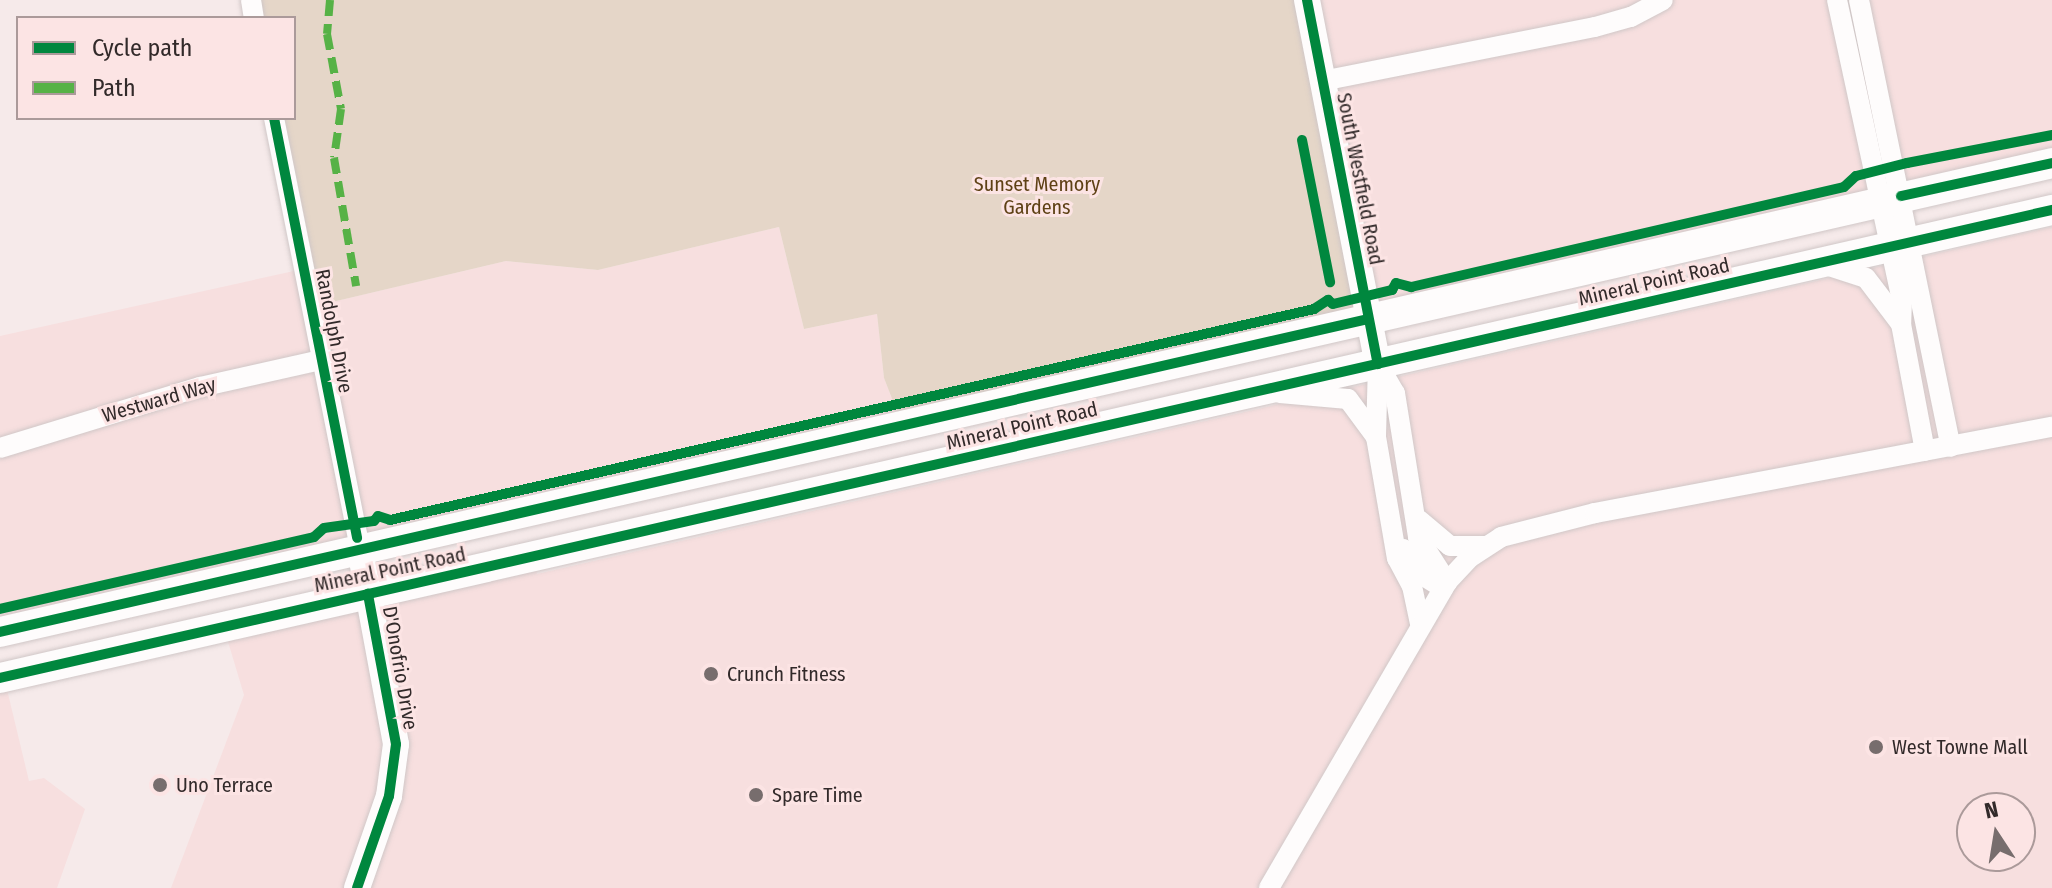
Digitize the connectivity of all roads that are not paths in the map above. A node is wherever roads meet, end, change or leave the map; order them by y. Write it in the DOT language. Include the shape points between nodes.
graph roads {
  1 [pos="1307,0"];
  2 [pos="1663,0"];
  3 [pos="1837,0"];
  4 [pos="1859,0"];
  5 [pos="1322,81"];
  6 [pos="274,120"];
  7 [pos="2052,163"];
  8 [pos="1889,199"];
  9 [pos="2052,210"];
  10 [pos="1900,244"];
  11 [pos="1818,263"];
  12 [pos="1368,319"];
  13 [pos="1901,324"];
  14 [pos="321,360"];
  15 [pos="1378,364"];
  16 [pos="1259,390"];
  17 [pos="2052,427"];
  18 [pos="1376,437"];
  19 [pos="1951,447"];
  20 [pos="0,448"];
  21 [pos="1925,451"];
  22 [pos="1419,520"];
  23 [pos="1396,542"];
  24 [pos="1487,546"];
  25 [pos="360,550"];
  26 [pos="1445,585"];
  27 [pos="368,594"];
  28 [pos="1420,624"];
  29 [pos="0,632"];
  30 [pos="0,678"];
  31 [pos="357,888"];
  32 [pos="1269,888"];
  1 -- 5 [label="street, South Westfield Road"];
  2 -- 5 [label="street" via="1595,27"];
  3 -- 8 [label="street"];
  4 -- 8 [label="street"];
  5 -- 12 [label="street, South Westfield Road"];
  6 -- 14 [label="street, Randolph Drive"];
  7 -- 8 [label="main road, Mineral Point Road"];
  8 -- 10 [label="street"];
  8 -- 12 [label="main road, Mineral Point Road"];
  9 -- 10 [label="main road, Mineral Point Road"];
  10 -- 11 [label="main road, Mineral Point Road"];
  10 -- 13 [label="street"];
  10 -- 19 [label="street"];
  11 -- 13 [label="street" via="1866,278"];
  11 -- 15 [label="main road, Mineral Point Road"];
  12 -- 15 [label="street, South Westfield Road"];
  12 -- 25 [label="main road, Mineral Point Road"];
  13 -- 21 [label="street"];
  14 -- 20 [label="street, Westward Way" via="200,387"];
  14 -- 25 [label="street, Randolph Drive"];
  15 -- 16 [label="main road, Mineral Point Road"];
  15 -- 18 [label="street"];
  15 -- 22 [label="street" via="1395,393"];
  16 -- 18 [label="street" via="1343,397"];
  16 -- 27 [label="main road, Mineral Point Road"];
  17 -- 19 [label="street"];
  18 -- 23 [label="street"];
  19 -- 21 [label="street"];
  21 -- 24 [label="street" via="1535,526"];
  22 -- 24 [label="street" via="1450,546"];
  22 -- 26 [label="street" via="1423,548"];
  23 -- 26 [label="street" via="1422,575"];
  23 -- 28 [label="street"];
  24 -- 26 [label="street"];
  25 -- 27 [label="street, D'Onofrio Drive"];
  25 -- 29 [label="main road, Mineral Point Road"];
  26 -- 28 [label="street"];
  27 -- 30 [label="main road, Mineral Point Road"];
  27 -- 31 [label="street, D'Onofrio Drive" via="396,744 389,796"];
  28 -- 32 [label="street"];
}
